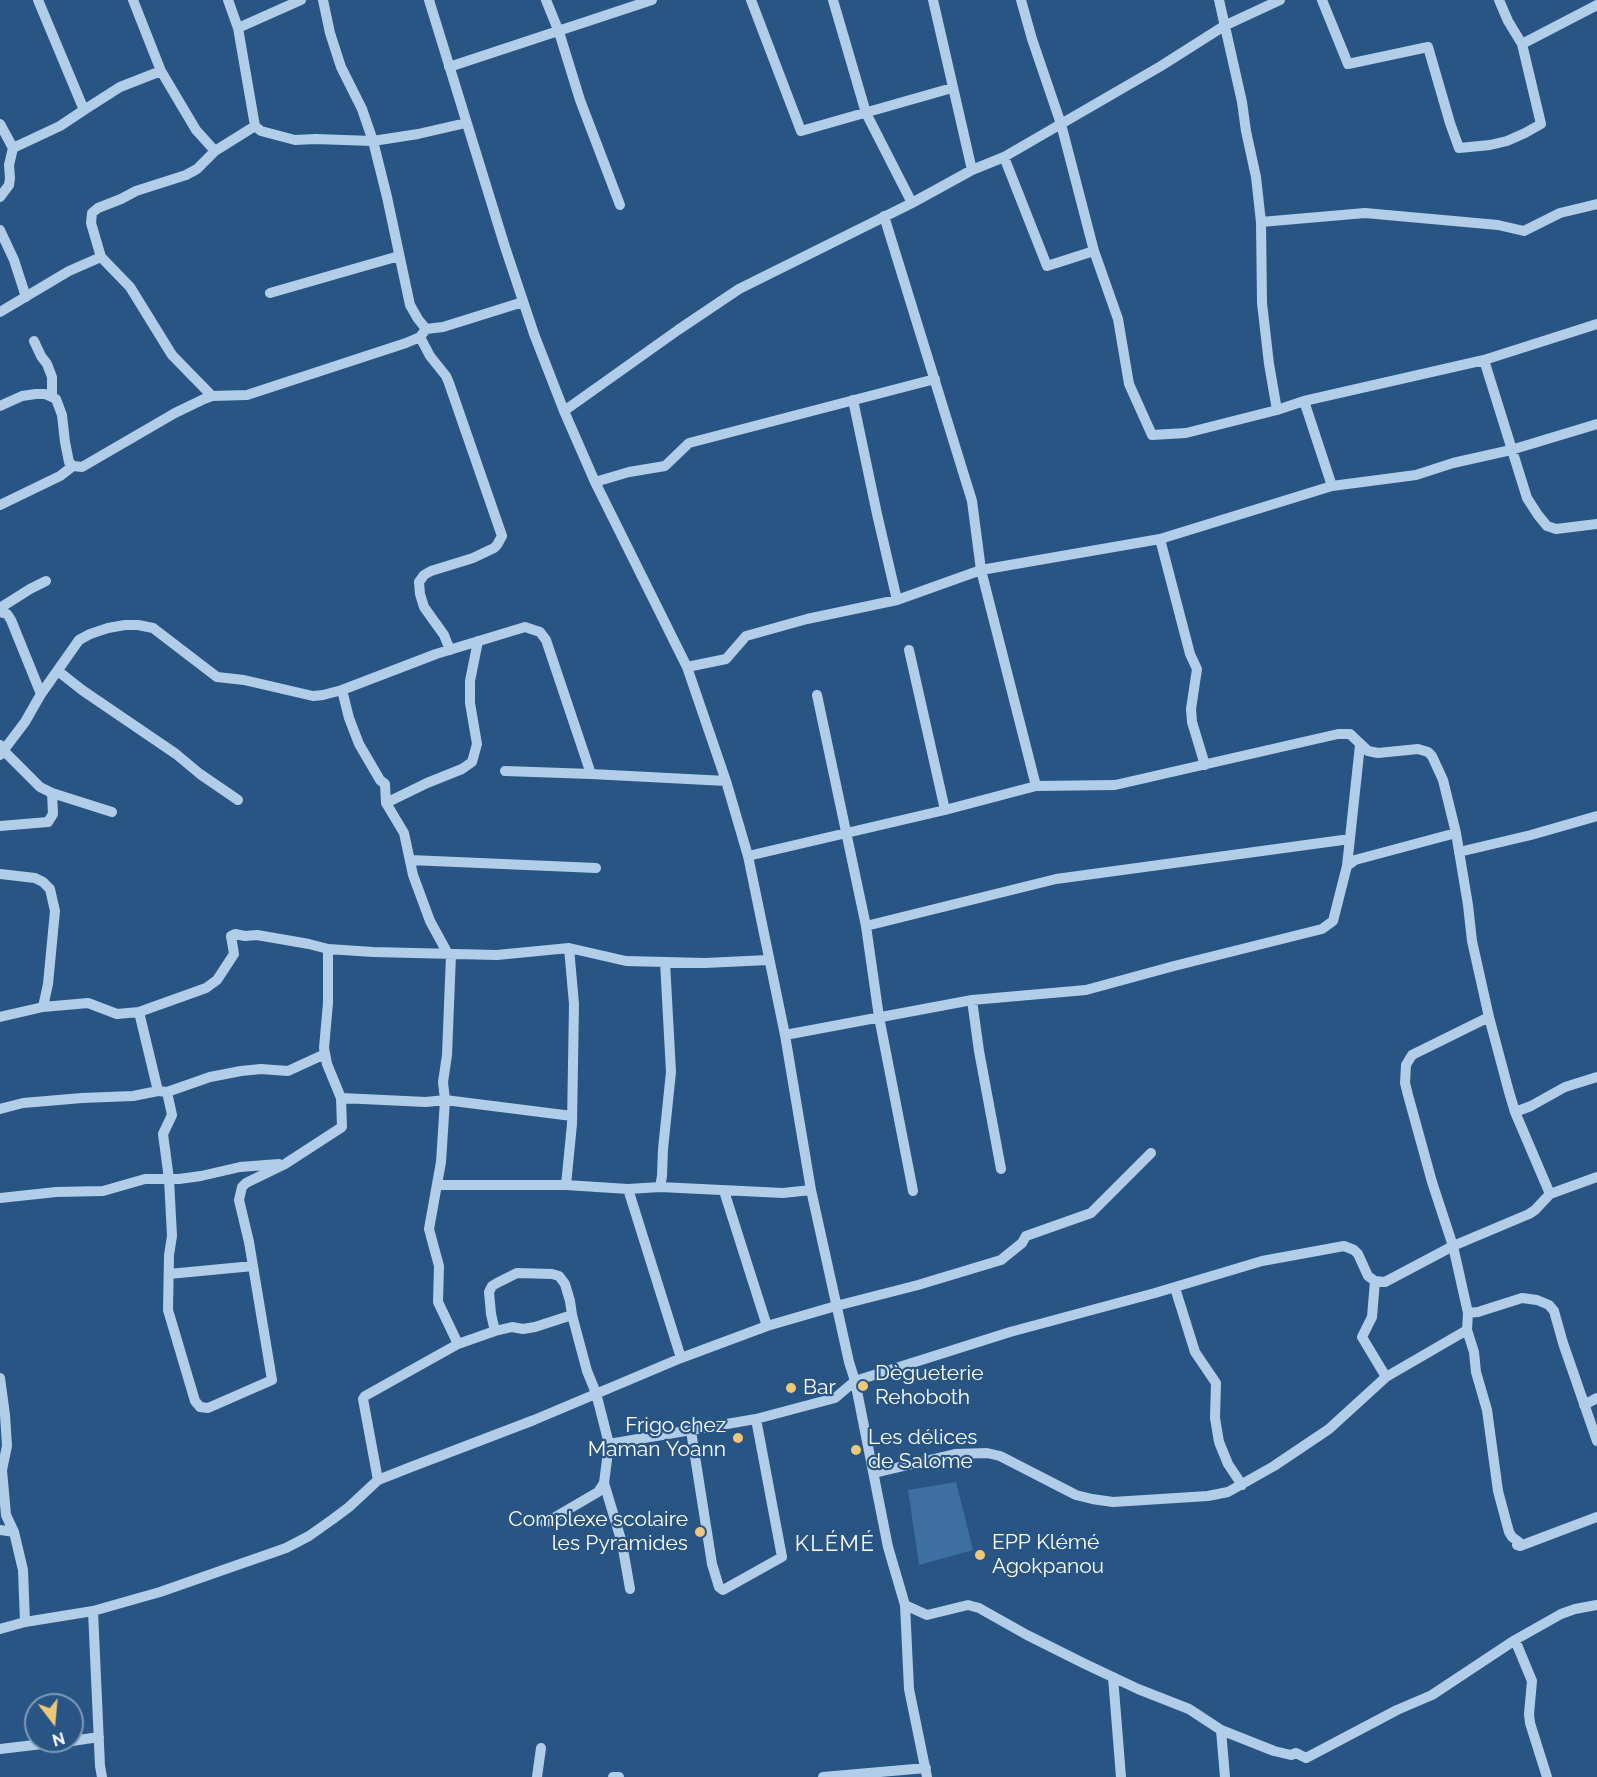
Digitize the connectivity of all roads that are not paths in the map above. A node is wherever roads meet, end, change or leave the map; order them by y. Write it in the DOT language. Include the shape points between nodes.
graph roads {
  1 [pos="38,0"];
  2 [pos="133,0"];
  3 [pos="228,0"];
  4 [pos="301,0"];
  5 [pos="323,0"];
  6 [pos="429,0"];
  7 [pos="546,0"];
  8 [pos="652,0"];
  9 [pos="751,0"];
  10 [pos="833,0"];
  11 [pos="933,0"];
  12 [pos="1020,0"];
  13 [pos="1219,0"];
  14 [pos="1280,0"];
  15 [pos="1322,0"];
  16 [pos="1499,0"];
  17 [pos="639,2"];
  18 [pos="1597,5"];
  19 [pos="1224,26"];
  20 [pos="238,28"];
  21 [pos="559,32"];
  22 [pos="1522,44"];
  23 [pos="449,67"];
  24 [pos="161,71"];
  25 [pos="952,88"];
  26 [pos="84,110"];
  27 [pos="866,113"];
  28 [pos="466,123"];
  29 [pos="0,124"];
  30 [pos="1061,124"];
  31 [pos="255,126"];
  32 [pos="373,141"];
  33 [pos="13,148"];
  34 [pos="216,151"];
  35 [pos="1004,157"];
  36 [pos="972,170"];
  37 [pos="0,197"];
  38 [pos="912,203"];
  39 [pos="1597,204"];
  40 [pos="620,205"];
  41 [pos="884,216"];
  42 [pos="1261,222"];
  43 [pos="0,230"];
  44 [pos="1094,252"];
  45 [pos="399,256"];
  46 [pos="101,257"];
  47 [pos="270,293"];
  48 [pos="26,297"];
  49 [pos="523,302"];
  50 [pos="0,312"];
  51 [pos="1597,324"];
  52 [pos="423,333"];
  53 [pos="34,341"];
  54 [pos="1484,360"];
  55 [pos="935,379"];
  56 [pos="52,396"];
  57 [pos="212,396"];
  58 [pos="853,400"];
  59 [pos="1304,401"];
  60 [pos="0,406"];
  61 [pos="1277,410"];
  62 [pos="564,411"];
  63 [pos="1597,424"];
  64 [pos="1511,450"];
  65 [pos="73,466"];
  66 [pos="595,483"];
  67 [pos="1332,486"];
  68 [pos="0,506"];
  69 [pos="1597,524"];
  70 [pos="1160,538"];
  71 [pos="981,570"];
  72 [pos="46,581"];
  73 [pos="897,600"];
  74 [pos="0,610"];
  75 [pos="478,641"];
  76 [pos="450,650"];
  77 [pos="909,650"];
  78 [pos="687,668"];
  79 [pos="58,671"];
  80 [pos="342,690"];
  81 [pos="41,694"];
  82 [pos="816,695"];
  83 [pos="1360,745"];
  84 [pos="1,750"];
  85 [pos="1205,765"];
  86 [pos="505,771"];
  87 [pos="591,774"];
  88 [pos="726,781"];
  89 [pos="1036,786"];
  90 [pos="52,793"];
  91 [pos="238,800"];
  92 [pos="386,803"];
  93 [pos="945,810"];
  94 [pos="112,812"];
  95 [pos="1597,816"];
  96 [pos="0,826"];
  97 [pos="847,832"];
  98 [pos="1456,833"];
  99 [pos="1350,839"];
  100 [pos="1459,852"];
  101 [pos="748,856"];
  102 [pos="410,860"];
  103 [pos="1347,866"];
  104 [pos="596,867"];
  105 [pos="0,874"];
  106 [pos="866,926"];
  107 [pos="569,948"];
  108 [pos="328,949"];
  109 [pos="450,955"];
  110 [pos="768,960"];
  111 [pos="665,962"];
  112 [pos="972,1000"];
  113 [pos="43,1007"];
  114 [pos="139,1012"];
  115 [pos="0,1017"];
  116 [pos="879,1017"];
  117 [pos="1489,1017"];
  118 [pos="784,1035"];
  119 [pos="325,1054"];
  120 [pos="1597,1077"];
  121 [pos="163,1092"];
  122 [pos="341,1098"];
  123 [pos="445,1100"];
  124 [pos="0,1109"];
  125 [pos="1515,1112"];
  126 [pos="572,1116"];
  127 [pos="1151,1153"];
  128 [pos="285,1164"];
  129 [pos="1001,1169"];
  130 [pos="1597,1177"];
  131 [pos="169,1179"];
  132 [pos="438,1185"];
  133 [pos="566,1185"];
  134 [pos="660,1187"];
  135 [pos="628,1189"];
  136 [pos="811,1190"];
  137 [pos="724,1191"];
  138 [pos="913,1191"];
  139 [pos="1550,1194"];
  140 [pos="0,1198"];
  141 [pos="1453,1246"];
  142 [pos="253,1266"];
  143 [pos="169,1274"];
  144 [pos="1375,1281"];
  145 [pos="1175,1287"];
  146 [pos="836,1306"];
  147 [pos="1468,1313"];
  148 [pos="572,1315"];
  149 [pos="766,1326"];
  150 [pos="1467,1330"];
  151 [pos="495,1331"];
  152 [pos="458,1344"];
  153 [pos="681,1358"];
  154 [pos="1386,1377"];
  155 [pos="0,1378"];
  156 [pos="855,1381"];
  157 [pos="596,1393"];
  158 [pos="1597,1398"];
  159 [pos="1584,1405"];
  160 [pos="756,1419"];
  161 [pos="692,1431"];
  162 [pos="1597,1441"];
  163 [pos="609,1444"];
  164 [pos="874,1473"];
  165 [pos="378,1480"];
  166 [pos="604,1483"];
  167 [pos="1242,1485"];
  168 [pos="1597,1517"];
  169 [pos="545,1523"];
  170 [pos="0,1530"];
  171 [pos="14,1532"];
  172 [pos="630,1589"];
  173 [pos="905,1605"];
  174 [pos="1597,1605"];
  175 [pos="93,1611"];
  176 [pos="25,1622"];
  177 [pos="0,1629"];
  178 [pos="1515,1640"];
  179 [pos="1113,1677"];
  180 [pos="1221,1730"];
  181 [pos="99,1737"];
  182 [pos="84,1739"];
  183 [pos="24,1746"];
  184 [pos="541,1748"];
  185 [pos="0,1749"];
  186 [pos="926,1773"];
  187 [pos="102,1777"];
  188 [pos="537,1777"];
  189 [pos="614,1777"];
  190 [pos="619,1777"];
  191 [pos="823,1777"];
  192 [pos="1121,1777"];
  193 [pos="1225,1777"];
  194 [pos="1547,1777"];
  1 -- 26 [label="street"];
  2 -- 24 [label="street"];
  3 -- 20 [label="street"];
  4 -- 20 [label="street"];
  5 -- 32 [label="street" via="342,67"];
  6 -- 23 [label="street"];
  7 -- 21 [label="street"];
  8 -- 17 [label="street"];
  9 -- 27 [label="street" via="801,131"];
  10 -- 27 [label="street"];
  11 -- 25 [label="street"];
  12 -- 30 [label="street"];
  13 -- 19 [label="street"];
  14 -- 19 [label="street"];
  15 -- 22 [label="street" via="1348,64 1428,47 1460,148 1508,141 1541,124"];
  16 -- 22 [label="street"];
  17 -- 21 [label="street"];
  18 -- 22 [label="street"];
  19 -- 30 [label="street"];
  19 -- 42 [label="street" via="1242,102"];
  20 -- 31 [label="street"];
  21 -- 23 [label="street"];
  21 -- 40 [label="street"];
  23 -- 28 [label="street"];
  24 -- 26 [label="street" via="120,87"];
  24 -- 34 [label="street" via="196,130"];
  25 -- 27 [label="street"];
  25 -- 36 [label="street"];
  26 -- 33 [label="street"];
  27 -- 38 [label="street"];
  28 -- 32 [label="street"];
  28 -- 49 [label="street"];
  29 -- 33 [label="street"];
  30 -- 35 [label="street"];
  30 -- 44 [label="street"];
  31 -- 32 [label="street" via="295,140"];
  31 -- 34 [label="street"];
  32 -- 45 [label="street"];
  33 -- 37 [label="street" via="9,185"];
  34 -- 46 [label="street" via="186,176 136,191 92,213"];
  35 -- 36 [label="street"];
  35 -- 44 [label="street" via="1047,266"];
  36 -- 38 [label="street"];
  38 -- 41 [label="street"];
  39 -- 42 [label="street" via="1560,213 1524,231 1498,225 1365,213"];
  41 -- 55 [label="street"];
  41 -- 62 [label="street" via="739,289"];
  42 -- 61 [label="street" via="1262,303"];
  43 -- 48 [label="street"];
  44 -- 61 [label="street" via="1118,319 1129,384 1152,435 1186,434"];
  45 -- 47 [label="street"];
  45 -- 52 [label="street" via="410,305"];
  46 -- 48 [label="street"];
  46 -- 57 [label="street" via="130,287 172,355"];
  48 -- 50 [label="street"];
  49 -- 52 [label="street"];
  49 -- 62 [label="street"];
  51 -- 54 [label="street"];
  52 -- 57 [label="street" via="360,359 248,395"];
  52 -- 76 [label="street" via="430,356 449,383 502,536 494,548 431,571 419,582 424,607"];
  53 -- 56 [label="street" via="52,377"];
  54 -- 59 [label="street"];
  54 -- 64 [label="street"];
  55 -- 58 [label="street"];
  55 -- 71 [label="street" via="972,501"];
  56 -- 60 [label="street" via="22,396"];
  56 -- 65 [label="street" via="62,414 67,454"];
  57 -- 65 [label="street" via="175,412 88,465"];
  58 -- 66 [label="street" via="689,443 665,465"];
  58 -- 73 [label="street"];
  59 -- 61 [label="street"];
  59 -- 67 [label="street"];
  62 -- 66 [label="street"];
  63 -- 64 [label="street"];
  64 -- 67 [label="street" via="1416,475"];
  64 -- 69 [label="street" via="1527,498 1547,526 1556,529"];
  65 -- 68 [label="street"];
  66 -- 78 [label="street"];
  67 -- 70 [label="street"];
  70 -- 71 [label="street"];
  70 -- 85 [label="street" via="1197,669 1191,710"];
  71 -- 73 [label="street"];
  71 -- 89 [label="street"];
  72 -- 74 [label="street"];
  73 -- 78 [label="street" via="746,636 726,659"];
  74 -- 81 [label="street" via="11,620"];
  75 -- 76 [label="street"];
  75 -- 87 [label="street" via="525,627 540,632"];
  75 -- 92 [label="street" via="470,681 477,744 472,762"];
  76 -- 80 [label="street"];
  77 -- 93 [label="street"];
  78 -- 88 [label="street"];
  79 -- 80 [label="street" via="80,640 90,634 138,625 153,628 217,677 313,696"];
  79 -- 81 [label="street"];
  79 -- 91 [label="street"];
  80 -- 92 [label="street" via="359,744 385,784"];
  81 -- 84 [label="street" via="26,722"];
  82 -- 97 [label="street"];
  83 -- 85 [label="street" via="1350,734 1338,734"];
  83 -- 98 [label="street" via="1378,753 1418,749 1428,752 1443,780"];
  83 -- 99 [label="street"];
  84 -- 90 [label="street" via="40,787"];
  85 -- 89 [label="street" via="1115,786"];
  86 -- 87 [label="street"];
  87 -- 88 [label="street"];
  88 -- 101 [label="street"];
  89 -- 93 [label="street"];
  90 -- 94 [label="street"];
  90 -- 96 [label="street" via="53,814 48,822"];
  92 -- 102 [label="street" via="405,833"];
  93 -- 97 [label="street"];
  95 -- 100 [label="street"];
  97 -- 101 [label="street"];
  97 -- 106 [label="street"];
  98 -- 100 [label="street"];
  98 -- 103 [label="street" via="1355,860"];
  99 -- 103 [label="street"];
  99 -- 106 [label="street" via="1056,879"];
  100 -- 117 [label="street" via="1472,941"];
  101 -- 110 [label="street"];
  102 -- 104 [label="street"];
  102 -- 109 [label="street" via="430,921"];
  103 -- 112 [label="street" via="1333,921 1322,929 1086,990"];
  105 -- 113 [label="street" via="35,878 50,889 54,900 53,941"];
  106 -- 116 [label="street"];
  107 -- 109 [label="street"];
  107 -- 111 [label="street" via="626,961"];
  107 -- 126 [label="street" via="574,1004"];
  108 -- 109 [label="street"];
  108 -- 114 [label="street" via="257,935 231,936 234,954 217,980 206,988"];
  108 -- 119 [label="street"];
  109 -- 123 [label="street"];
  110 -- 111 [label="street"];
  110 -- 118 [label="street"];
  111 -- 134 [label="street" via="671,1072"];
  112 -- 116 [label="street"];
  112 -- 129 [label="street"];
  113 -- 114 [label="street" via="88,1003 117,1014"];
  113 -- 115 [label="street"];
  114 -- 121 [label="street"];
  116 -- 118 [label="street"];
  116 -- 138 [label="street"];
  117 -- 125 [label="street"];
  117 -- 141 [label="street" via="1412,1055 1406,1065 1408,1095"];
  118 -- 136 [label="street"];
  119 -- 121 [label="street" via="293,1070 241,1071"];
  119 -- 122 [label="street"];
  120 -- 125 [label="street" via="1565,1086"];
  121 -- 124 [label="street" via="23,1103"];
  121 -- 131 [label="street" via="172,1115 163,1139"];
  122 -- 123 [label="street"];
  122 -- 128 [label="street" via="342,1127"];
  123 -- 126 [label="street"];
  123 -- 132 [label="street"];
  125 -- 139 [label="street"];
  126 -- 133 [label="street"];
  127 -- 146 [label="street" via="1091,1213 1026,1236 1001,1260"];
  128 -- 131 [label="street"];
  128 -- 142 [label="street" via="246,1183 239,1193"];
  130 -- 139 [label="street"];
  131 -- 140 [label="street" via="145,1179 103,1191"];
  131 -- 143 [label="street"];
  132 -- 133 [label="street"];
  132 -- 152 [label="street" via="429,1228 439,1266 438,1302"];
  133 -- 135 [label="street"];
  134 -- 135 [label="street"];
  134 -- 137 [label="street"];
  135 -- 153 [label="street"];
  136 -- 137 [label="street"];
  136 -- 146 [label="street"];
  137 -- 149 [label="street"];
  139 -- 141 [label="street" via="1529,1214"];
  141 -- 144 [label="street" via="1385,1282"];
  141 -- 147 [label="street"];
  142 -- 143 [label="street"];
  142 -- 143 [label="street" via="272,1380 204,1408 195,1401 168,1310"];
  144 -- 145 [label="street" via="1354,1250 1344,1246 1262,1262"];
  144 -- 154 [label="street" via="1372,1317 1362,1337"];
  145 -- 156 [label="street" via="1010,1332"];
  145 -- 167 [label="street" via="1195,1352 1216,1383 1219,1442"];
  146 -- 149 [label="street"];
  146 -- 156 [label="street"];
  147 -- 150 [label="street"];
  147 -- 159 [label="street" via="1522,1298 1549,1305"];
  148 -- 151 [label="street" via="535,1327"];
  148 -- 151 [label="street" via="565,1284 559,1276 517,1273 492,1286 489,1292"];
  148 -- 157 [label="street"];
  149 -- 153 [label="street"];
  150 -- 154 [label="street"];
  150 -- 168 [label="street" via="1486,1410 1498,1491 1509,1532 1519,1542 1517,1545"];
  151 -- 152 [label="street"];
  152 -- 165 [label="street" via="363,1399"];
  153 -- 157 [label="street"];
  154 -- 167 [label="street" via="1329,1429"];
  155 -- 171 [label="street" via="7,1446 2,1470 6,1515"];
  156 -- 160 [label="street" via="835,1398"];
  156 -- 164 [label="street"];
  157 -- 163 [label="street"];
  157 -- 165 [label="street"];
  158 -- 159 [label="street"];
  159 -- 162 [label="street"];
  160 -- 161 [label="street"];
  160 -- 161 [label="street" via="782,1557 723,1590 712,1564"];
  161 -- 163 [label="street"];
  163 -- 166 [label="street"];
  164 -- 167 [label="street" via="955,1454 987,1453 1092,1500 1209,1496"];
  164 -- 173 [label="street" via="888,1547"];
  165 -- 175 [label="street" via="333,1519 286,1548"];
  166 -- 169 [label="street" via="597,1492"];
  166 -- 172 [label="street"];
  170 -- 171 [label="street"];
  171 -- 176 [label="street" via="23,1570"];
  173 -- 179 [label="street" via="927,1615 968,1605 979,1608"];
  173 -- 186 [label="street" via="909,1689"];
  174 -- 178 [label="street" via="1570,1610"];
  175 -- 176 [label="street"];
  175 -- 181 [label="street"];
  176 -- 177 [label="street"];
  178 -- 180 [label="street" via="1432,1695 1306,1758 1274,1751"];
  178 -- 194 [label="street" via="1532,1681 1530,1723"];
  179 -- 180 [label="street" via="1189,1709"];
  179 -- 192 [label="street"];
  180 -- 193 [label="street"];
  181 -- 182 [label="street"];
  181 -- 187 [label="street"];
  183 -- 185 [label="street"];
  184 -- 188 [label="street"];
  186 -- 191 [label="street"];
  189 -- 190 [label="street"];
}
